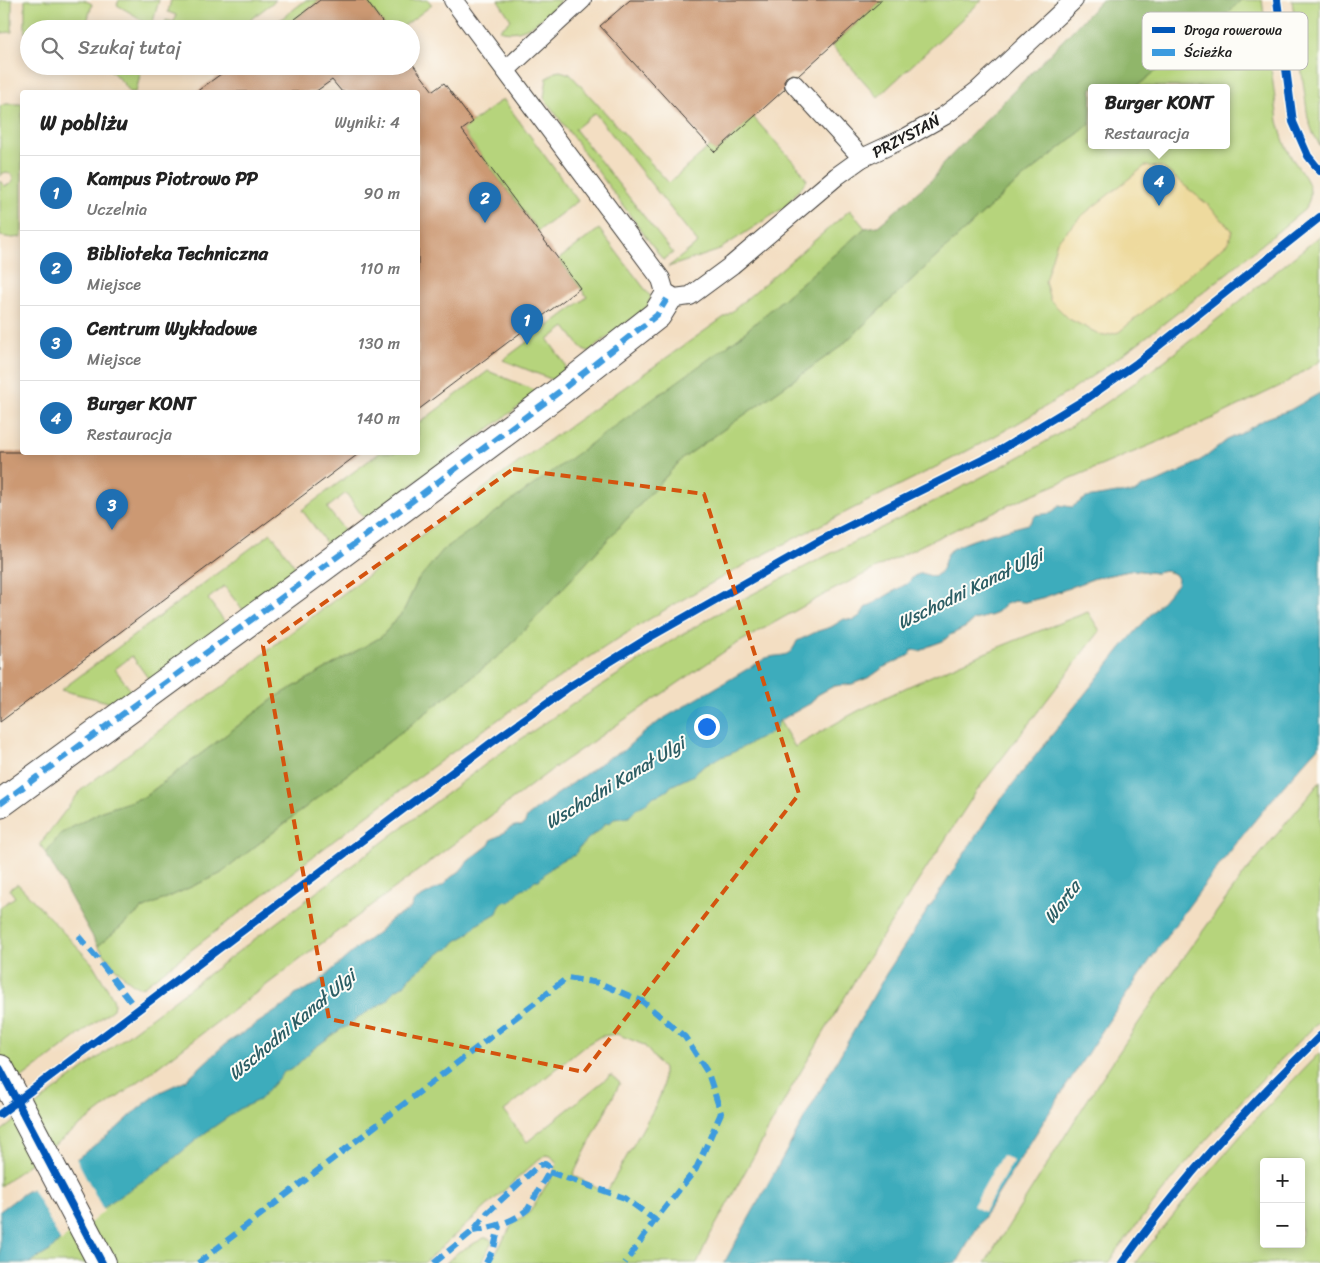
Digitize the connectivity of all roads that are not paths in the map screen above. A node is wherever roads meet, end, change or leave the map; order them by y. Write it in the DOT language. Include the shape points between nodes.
graph roads {
  1 [pos="453,0"];
  2 [pos="582,0"];
  3 [pos="1074,0"];
  4 [pos="506,70"];
  5 [pos="794,84"];
  6 [pos="862,158"];
  7 [pos="667,299"];
  8 [pos="0,804"];
  9 [pos="0,1069"];
  10 [pos="102,1263"];
  1 -- 4 [label="lane"];
  2 -- 4 [label="lane"];
  3 -- 6 [label="lane, PRZYSTAŃ" via="977,91 944,116"];
  4 -- 7 [label="lane" via="661,279"];
  5 -- 6 [label="lane"];
  6 -- 7 [label="lane, PRZYSTAŃ" via="690,296"];
  7 -- 8 [label="street" via="658,314 559,392"];
  9 -- 10 [label="street"];
}
